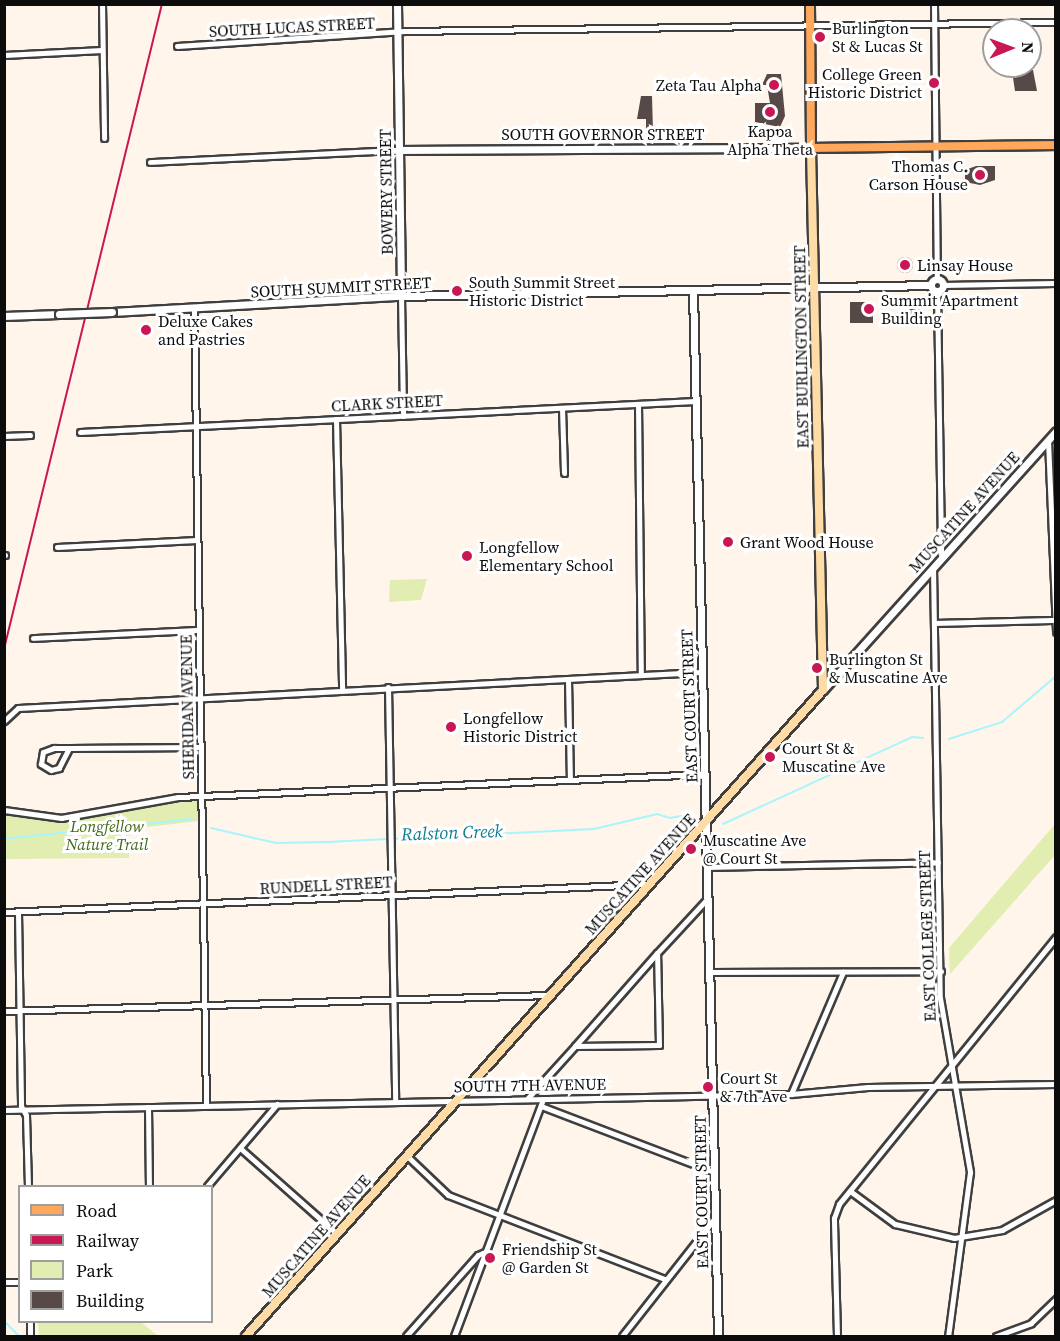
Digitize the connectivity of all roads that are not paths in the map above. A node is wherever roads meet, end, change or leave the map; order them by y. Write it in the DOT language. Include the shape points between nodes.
graph roads {
  1 [pos="102,4"];
  2 [pos="397,4"];
  3 [pos="810,4"];
  4 [pos="934,4"];
  5 [pos="1056,22"];
  6 [pos="934,23"];
  7 [pos="810,27"];
  8 [pos="397,33"];
  9 [pos="177,46"];
  10 [pos="102,50"];
  11 [pos="4,56"];
  12 [pos="104,138"];
  13 [pos="1056,145"];
  14 [pos="934,146"];
  15 [pos="811,147"];
  16 [pos="399,150"];
  17 [pos="150,162"];
  18 [pos="937,279"];
  19 [pos="1056,282"];
  20 [pos="930,285"];
  21 [pos="943,285"];
  22 [pos="814,289"];
  23 [pos="693,291"];
  24 [pos="937,292"];
  25 [pos="401,296"];
  26 [pos="194,308"];
  27 [pos="4,316"];
  28 [pos="695,401"];
  29 [pos="638,404"];
  30 [pos="562,408"];
  31 [pos="403,416"];
  32 [pos="336,419"];
  33 [pos="196,426"];
  34 [pos="1056,431"];
  35 [pos="80,432"];
  36 [pos="30,435"];
  37 [pos="4,436"];
  38 [pos="1048,440"];
  39 [pos="564,473"];
  40 [pos="197,540"];
  41 [pos="57,547"];
  42 [pos="941,556"];
  43 [pos="933,567"];
  44 [pos="1052,620"];
  45 [pos="934,623"];
  46 [pos="199,630"];
  47 [pos="1056,632"];
  48 [pos="33,638"];
  49 [pos="701,672"];
  50 [pos="641,675"];
  51 [pos="568,679"];
  52 [pos="388,687"];
  53 [pos="342,689"];
  54 [pos="823,690"];
  55 [pos="201,696"];
  56 [pos="4,721"];
  57 [pos="201,747"];
  58 [pos="69,748"];
  59 [pos="704,774"];
  60 [pos="570,780"];
  61 [pos="390,788"];
  62 [pos="202,796"];
  63 [pos="4,810"];
  64 [pos="706,821"];
  65 [pos="938,862"];
  66 [pos="708,867"];
  67 [pos="649,884"];
  68 [pos="392,896"];
  69 [pos="708,898"];
  70 [pos="203,906"];
  71 [pos="4,912"];
  72 [pos="18,912"];
  73 [pos="1056,937"];
  74 [pos="657,953"];
  75 [pos="940,971"];
  76 [pos="710,972"];
  77 [pos="843,972"];
  78 [pos="550,995"];
  79 [pos="394,1000"];
  80 [pos="205,1008"];
  81 [pos="4,1011"];
  82 [pos="20,1011"];
  83 [pos="575,1046"];
  84 [pos="950,1065"];
  85 [pos="1056,1084"];
  86 [pos="933,1086"];
  87 [pos="955,1086"];
  88 [pos="791,1094"];
  89 [pos="713,1096"];
  90 [pos="527,1099"];
  91 [pos="543,1099"];
  92 [pos="454,1100"];
  93 [pos="395,1101"];
  94 [pos="277,1104"];
  95 [pos="207,1106"];
  96 [pos="541,1106"];
  97 [pos="148,1107"];
  98 [pos="4,1110"];
  99 [pos="23,1110"];
  100 [pos="240,1148"];
  101 [pos="405,1155"];
  102 [pos="714,1172"];
  103 [pos="28,1185"];
  104 [pos="149,1185"];
  105 [pos="208,1185"];
  106 [pos="850,1191"];
  107 [pos="1056,1200"];
  108 [pos="498,1217"];
  109 [pos="715,1218"];
  110 [pos="336,1233"];
  111 [pos="963,1238"];
  112 [pos="487,1251"];
  113 [pos="665,1279"];
  114 [pos="1056,1299"];
  115 [pos="246,1336"];
  116 [pos="406,1336"];
  117 [pos="454,1336"];
  118 [pos="622,1336"];
  119 [pos="718,1336"];
  120 [pos="837,1336"];
  121 [pos="948,1336"];
  122 [pos="996,1336"];
  1 -- 10 [label="street"];
  2 -- 8 [label="street, BOWERY STREET"];
  3 -- 7 [label="main road, EAST BURLINGTON STREET"];
  4 -- 6 [label="street"];
  5 -- 6 [label="street, SOUTH LUCAS STREET"];
  6 -- 7 [label="street, SOUTH LUCAS STREET"];
  6 -- 14 [label="street"];
  7 -- 8 [label="street, SOUTH LUCAS STREET"];
  7 -- 15 [label="main road, EAST BURLINGTON STREET"];
  8 -- 9 [label="street, SOUTH LUCAS STREET"];
  8 -- 16 [label="street, BOWERY STREET"];
  10 -- 11 [label="street"];
  10 -- 12 [label="street"];
  13 -- 14 [label="main road, SOUTH GOVERNOR STREET"];
  14 -- 15 [label="main road, SOUTH GOVERNOR STREET"];
  14 -- 18 [label="street"];
  15 -- 16 [label="street, SOUTH GOVERNOR STREET"];
  15 -- 22 [label="main road, EAST BURLINGTON STREET"];
  16 -- 17 [label="street, SOUTH GOVERNOR STREET"];
  16 -- 25 [label="street, BOWERY STREET"];
  18 -- 20 [label="street"];
  18 -- 21 [label="street"];
  19 -- 21 [label="street"];
  20 -- 22 [label="street, SOUTH SUMMIT STREET"];
  20 -- 24 [label="street"];
  21 -- 24 [label="street"];
  22 -- 23 [label="street, SOUTH SUMMIT STREET"];
  22 -- 54 [label="main road, EAST BURLINGTON STREET"];
  23 -- 25 [label="street, SOUTH SUMMIT STREET"];
  23 -- 28 [label="street, EAST COURT STREET"];
  24 -- 42 [label="street"];
  25 -- 26 [label="street, SOUTH SUMMIT STREET"];
  25 -- 31 [label="street, BOWERY STREET"];
  26 -- 27 [label="street, SOUTH SUMMIT STREET, bridge"];
  26 -- 33 [label="street, SHERIDAN AVENUE"];
  28 -- 29 [label="street, CLARK STREET"];
  28 -- 49 [label="street, EAST COURT STREET"];
  29 -- 30 [label="street, CLARK STREET"];
  29 -- 50 [label="street"];
  30 -- 31 [label="street, CLARK STREET"];
  30 -- 39 [label="street"];
  31 -- 32 [label="street, CLARK STREET"];
  32 -- 33 [label="street, CLARK STREET"];
  32 -- 53 [label="street"];
  33 -- 35 [label="street, CLARK STREET"];
  33 -- 40 [label="street, SHERIDAN AVENUE"];
  34 -- 38 [label="street, MUSCATINE AVENUE"];
  36 -- 37 [label="street"];
  38 -- 42 [label="street, MUSCATINE AVENUE"];
  38 -- 44 [label="street"];
  40 -- 41 [label="street"];
  40 -- 46 [label="street, SHERIDAN AVENUE"];
  42 -- 43 [label="street, MUSCATINE AVENUE"];
  43 -- 45 [label="street, EAST COLLEGE STREET"];
  43 -- 54 [label="street, MUSCATINE AVENUE"];
  44 -- 45 [label="street"];
  44 -- 47 [label="street"];
  45 -- 65 [label="street, EAST COLLEGE STREET"];
  46 -- 48 [label="street"];
  46 -- 55 [label="street, SHERIDAN AVENUE"];
  49 -- 50 [label="street"];
  49 -- 59 [label="street, EAST COURT STREET"];
  50 -- 51 [label="street"];
  51 -- 52 [label="street"];
  51 -- 60 [label="street"];
  52 -- 53 [label="street"];
  52 -- 61 [label="street"];
  53 -- 55 [label="street"];
  54 -- 64 [label="main road, MUSCATINE AVENUE"];
  55 -- 56 [label="street" via="18,708"];
  55 -- 57 [label="street, SHERIDAN AVENUE"];
  57 -- 58 [label="street"];
  57 -- 62 [label="street, SHERIDAN AVENUE"];
  58 -- 58 [label="street" via="43,752 41,764 51,770 59,768"];
  59 -- 60 [label="street"];
  59 -- 64 [label="street, EAST COURT STREET"];
  60 -- 61 [label="street"];
  61 -- 62 [label="street"];
  61 -- 68 [label="street"];
  62 -- 63 [label="street" via="61,818"];
  62 -- 70 [label="street, SHERIDAN AVENUE"];
  64 -- 66 [label="street, EAST COURT STREET"];
  64 -- 67 [label="main road, MUSCATINE AVENUE"];
  65 -- 66 [label="street"];
  65 -- 75 [label="street, EAST COLLEGE STREET"];
  66 -- 69 [label="street, EAST COURT STREET"];
  67 -- 68 [label="street, RUNDELL STREET"];
  67 -- 78 [label="main road, MUSCATINE AVENUE"];
  68 -- 70 [label="street, RUNDELL STREET"];
  68 -- 79 [label="street"];
  69 -- 74 [label="street"];
  69 -- 76 [label="street, EAST COURT STREET"];
  70 -- 72 [label="street, RUNDELL STREET"];
  70 -- 80 [label="street, SHERIDAN AVENUE"];
  71 -- 72 [label="street, RUNDELL STREET"];
  72 -- 82 [label="street"];
  73 -- 84 [label="street"];
  74 -- 83 [label="street"];
  74 -- 83 [label="street" via="659,1045"];
  75 -- 77 [label="street"];
  75 -- 84 [label="street, EAST COLLEGE STREET"];
  76 -- 77 [label="street"];
  76 -- 89 [label="street, EAST COURT STREET"];
  77 -- 88 [label="street"];
  78 -- 79 [label="street"];
  78 -- 92 [label="main road, MUSCATINE AVENUE"];
  79 -- 80 [label="street"];
  79 -- 93 [label="street"];
  80 -- 82 [label="street"];
  80 -- 95 [label="street, SHERIDAN AVENUE"];
  81 -- 82 [label="street"];
  82 -- 99 [label="street"];
  83 -- 90 [label="street"];
  84 -- 86 [label="street"];
  84 -- 87 [label="street, EAST COLLEGE STREET"];
  85 -- 87 [label="street, SOUTH 7TH AVENUE"];
  86 -- 87 [label="street, SOUTH 7TH AVENUE"];
  86 -- 88 [label="street, SOUTH 7TH AVENUE"];
  86 -- 106 [label="street"];
  87 -- 111 [label="street, EAST COLLEGE STREET" via="969,1160"];
  88 -- 89 [label="street, SOUTH 7TH AVENUE"];
  89 -- 91 [label="street, SOUTH 7TH AVENUE"];
  89 -- 102 [label="street, EAST COURT STREET"];
  90 -- 91 [label="street, SOUTH 7TH AVENUE"];
  90 -- 92 [label="street, SOUTH 7TH AVENUE"];
  91 -- 96 [label="street"];
  92 -- 93 [label="street, SOUTH 7TH AVENUE"];
  92 -- 101 [label="main road, MUSCATINE AVENUE"];
  93 -- 94 [label="street, SOUTH 7TH AVENUE"];
  94 -- 95 [label="street, SOUTH 7TH AVENUE"];
  94 -- 100 [label="street"];
  95 -- 97 [label="street, SOUTH 7TH AVENUE"];
  96 -- 102 [label="street"];
  96 -- 108 [label="street"];
  97 -- 99 [label="street, SOUTH 7TH AVENUE"];
  97 -- 104 [label="street"];
  98 -- 99 [label="street, SOUTH 7TH AVENUE"];
  99 -- 103 [label="street"];
  100 -- 105 [label="street"];
  100 -- 110 [label="street"];
  101 -- 108 [label="street" via="448,1195"];
  101 -- 110 [label="main road, MUSCATINE AVENUE"];
  102 -- 109 [label="street, EAST COURT STREET"];
  106 -- 111 [label="street" via="895,1224 924,1234"];
  106 -- 120 [label="street" via="834,1218"];
  107 -- 111 [label="street" via="1018,1223"];
  108 -- 112 [label="street"];
  108 -- 113 [label="street"];
  109 -- 113 [label="street"];
  109 -- 119 [label="street, EAST COURT STREET"];
  110 -- 115 [label="main road, MUSCATINE AVENUE"];
  111 -- 121 [label="street, EAST COLLEGE STREET"];
  112 -- 116 [label="street" via="478,1255"];
  112 -- 117 [label="street"];
  113 -- 118 [label="street"];
  114 -- 122 [label="street" via="1031,1323"];
}
